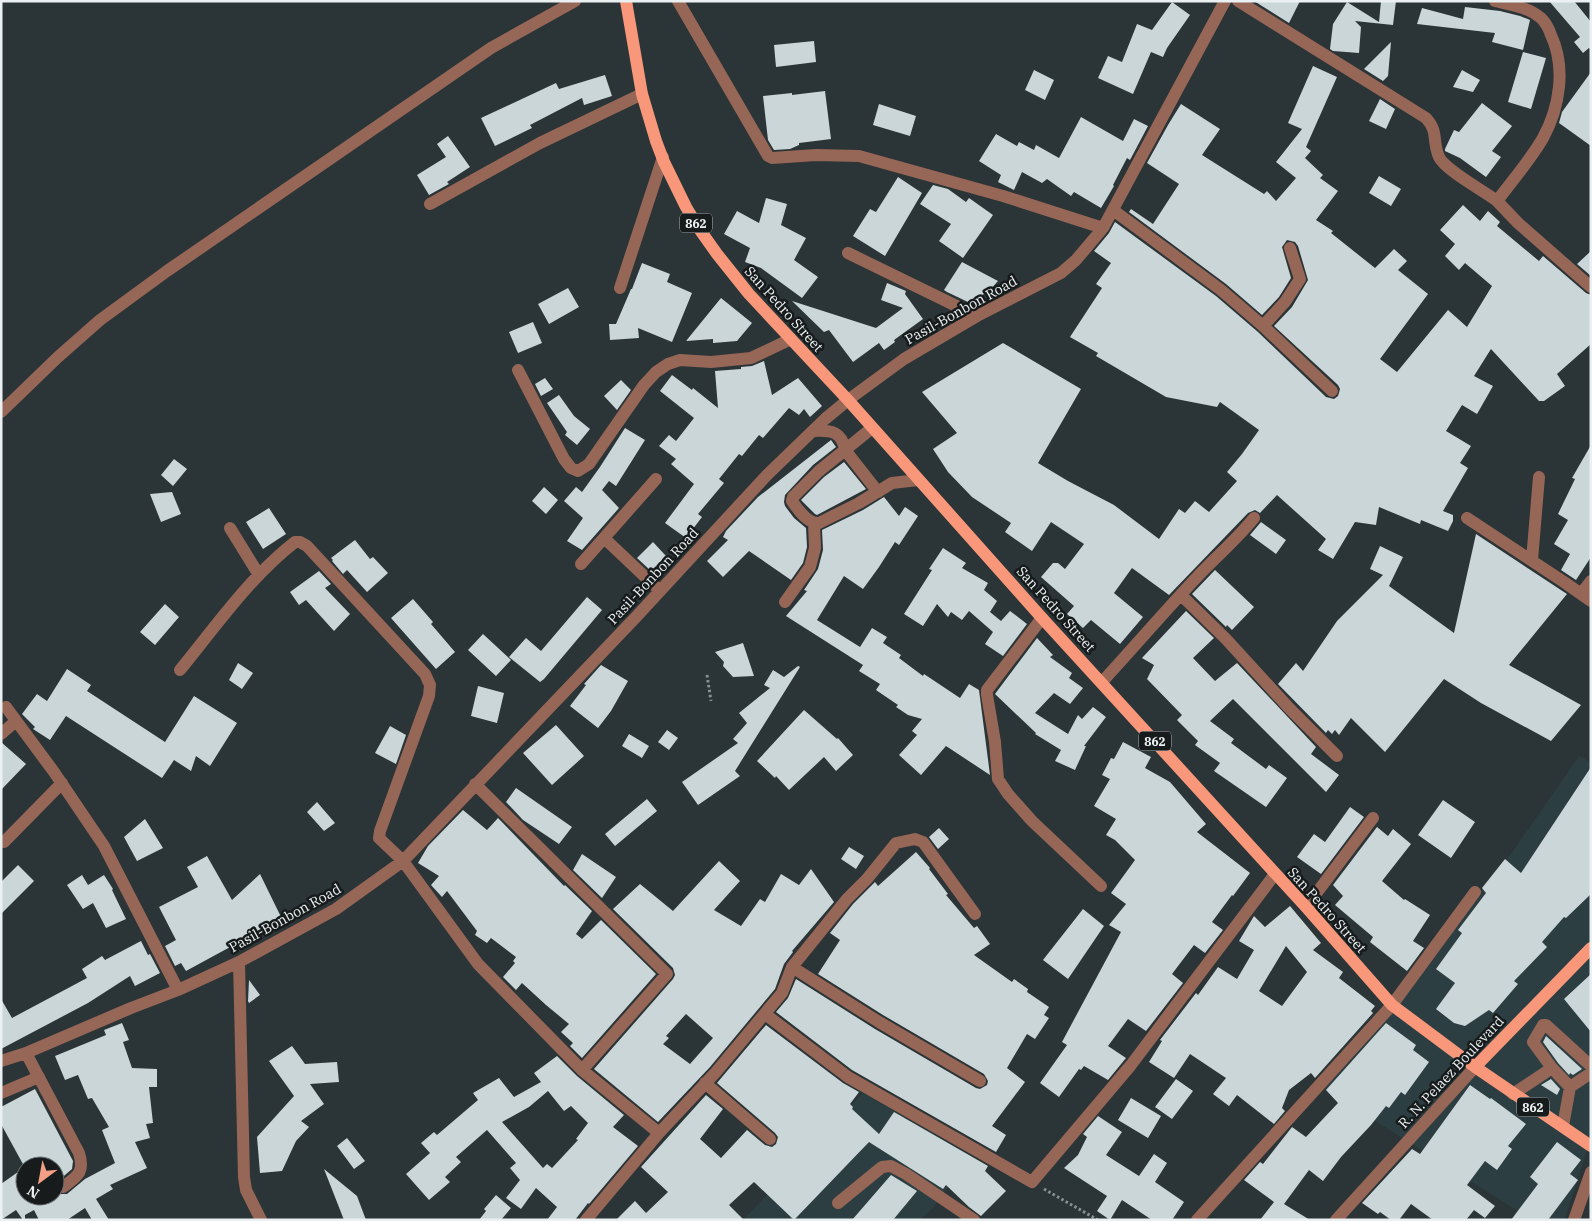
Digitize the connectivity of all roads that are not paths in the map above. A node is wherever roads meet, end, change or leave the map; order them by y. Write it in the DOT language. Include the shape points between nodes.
graph roads {
  1 [pos="576,1"];
  2 [pos="626,1"];
  3 [pos="678,1"];
  4 [pos="1225,1"];
  5 [pos="1238,1"];
  6 [pos="1495,1"];
  7 [pos="642,94"];
  8 [pos="662,157"];
  9 [pos="1498,201"];
  10 [pos="430,204"];
  11 [pos="1113,210"];
  12 [pos="1103,228"];
  13 [pos="1290,248"];
  14 [pos="848,253"];
  15 [pos="1591,287"];
  16 [pos="620,288"];
  17 [pos="977,316"];
  18 [pos="1263,326"];
  19 [pos="791,339"];
  20 [pos="518,370"];
  21 [pos="1332,391"];
  22 [pos="848,400"];
  23 [pos="1,412"];
  24 [pos="872,428"];
  25 [pos="814,431"];
  26 [pos="845,450"];
  27 [pos="1538,476"];
  28 [pos="656,479"];
  29 [pos="918,480"];
  30 [pos="878,492"];
  31 [pos="1254,518"];
  32 [pos="1468,518"];
  33 [pos="814,523"];
  34 [pos="230,528"];
  35 [pos="604,538"];
  36 [pos="1532,560"];
  37 [pos="581,564"];
  38 [pos="259,575"];
  39 [pos="1591,581"];
  40 [pos="660,591"];
  41 [pos="1181,595"];
  42 [pos="1586,598"];
  43 [pos="785,602"];
  44 [pos="1042,618"];
  45 [pos="180,670"];
  46 [pos="1102,682"];
  47 [pos="6,707"];
  48 [pos="16,720"];
  49 [pos="1,734"];
  50 [pos="1337,756"];
  51 [pos="62,783"];
  52 [pos="475,784"];
  53 [pos="1373,818"];
  54 [pos="4,842"];
  55 [pos="403,861"];
  56 [pos="1275,874"];
  57 [pos="1101,886"];
  58 [pos="1475,892"];
  59 [pos="1306,907"];
  60 [pos="975,914"];
  61 [pos="1591,948"];
  62 [pos="239,962"];
  63 [pos="792,967"];
  64 [pos="178,990"];
  65 [pos="1392,1005"];
  66 [pos="1528,1012"];
  67 [pos="765,1014"];
  68 [pos="1542,1028"];
  69 [pos="26,1053"];
  70 [pos="1,1061"];
  71 [pos="1591,1066"];
  72 [pos="1475,1067"];
  73 [pos="1552,1068"];
  74 [pos="582,1070"];
  75 [pos="1591,1073"];
  76 [pos="39,1077"];
  77 [pos="980,1081"];
  78 [pos="705,1083"];
  79 [pos="1570,1087"];
  80 [pos="1,1094"];
  81 [pos="1513,1094"];
  82 [pos="1563,1126"];
  83 [pos="659,1133"];
  84 [pos="770,1139"];
  85 [pos="1591,1146"];
  86 [pos="1591,1172"];
  87 [pos="65,1185"];
  88 [pos="838,1203"];
  89 [pos="261,1220"];
  90 [pos="586,1220"];
  91 [pos="974,1220"];
  92 [pos="1197,1220"];
  93 [pos="1336,1220"];
  94 [pos="1574,1220"];
  1 -- 23 [label="street" via="491,48 167,271 100,320"];
  2 -- 7 [label="main road, San Pedro Street / 862"];
  3 -- 12 [label="street" via="768,156 859,156"];
  4 -- 11 [label="street, Pasil-Bonbon Road"];
  5 -- 9 [label="street" via="1426,118 1434,129 1437,153 1443,164"];
  6 -- 9 [label="street" via="1527,8 1542,19 1559,55 1557,102 1550,123 1543,139"];
  7 -- 8 [label="main road, San Pedro Street / 862"];
  7 -- 10 [label="street" via="540,142"];
  8 -- 16 [label="street"];
  8 -- 19 [label="main road, San Pedro Street / 862" via="686,207 717,254"];
  9 -- 15 [label="street" via="1518,223"];
  11 -- 12 [label="street, Pasil-Bonbon Road"];
  11 -- 18 [label="street" via="1221,290"];
  12 -- 17 [label="street, Pasil-Bonbon Road" via="1061,273"];
  13 -- 18 [label="street" via="1300,280"];
  14 -- 17 [label="street"];
  17 -- 22 [label="street, Pasil-Bonbon Road" via="904,359"];
  18 -- 21 [label="street"];
  19 -- 20 [label="street" via="751,358 711,362 680,360 668,364 644,384 589,464 578,471 570,468 564,459"];
  19 -- 22 [label="main road, San Pedro Street / 862"];
  22 -- 24 [label="main road, San Pedro Street / 862"];
  22 -- 25 [label="street, Pasil-Bonbon Road"];
  24 -- 26 [label="street"];
  24 -- 29 [label="main road, San Pedro Street / 862"];
  25 -- 26 [label="street" via="838,434"];
  25 -- 40 [label="street, Pasil-Bonbon Road" via="772,470"];
  26 -- 30 [label="street"];
  26 -- 33 [label="street" via="793,497 794,504"];
  27 -- 36 [label="street"];
  28 -- 35 [label="street"];
  29 -- 30 [label="street" via="892,483"];
  29 -- 44 [label="main road, San Pedro Street / 862"];
  30 -- 33 [label="street"];
  31 -- 41 [label="street"];
  32 -- 36 [label="street"];
  33 -- 43 [label="street" via="815,548 810,567"];
  34 -- 38 [label="street"];
  35 -- 37 [label="street"];
  35 -- 40 [label="street"];
  36 -- 42 [label="street"];
  38 -- 45 [label="street"];
  38 -- 55 [label="street" via="295,542 304,544 428,680 429,696 379,835"];
  39 -- 42 [label="street"];
  40 -- 52 [label="street, Pasil-Bonbon Road"];
  41 -- 46 [label="street"];
  41 -- 50 [label="street"];
  44 -- 46 [label="main road, San Pedro Street / 862"];
  44 -- 57 [label="street" via="987,690 998,779 1032,821"];
  46 -- 56 [label="main road, San Pedro Street / 862"];
  47 -- 48 [label="street"];
  48 -- 49 [label="street"];
  48 -- 51 [label="street"];
  51 -- 54 [label="street"];
  51 -- 64 [label="street" via="104,846"];
  52 -- 55 [label="street, Pasil-Bonbon Road"];
  52 -- 74 [label="street" via="667,974"];
  53 -- 59 [label="street"];
  55 -- 62 [label="street, Pasil-Bonbon Road" via="336,910"];
  55 -- 74 [label="street" via="478,964"];
  56 -- 59 [label="main road, San Pedro Street / 862"];
  56 -- 67 [label="street" via="1131,1065 1032,1182 848,1077"];
  58 -- 65 [label="street"];
  59 -- 65 [label="main road, San Pedro Street / 862"];
  60 -- 63 [label="street" via="923,842 904,840 896,844 847,899"];
  61 -- 66 [label="main road, R. N. Pelaez Boulevard"];
  62 -- 64 [label="street, Pasil-Bonbon Road"];
  62 -- 89 [label="street" via="244,1177 246,1190"];
  63 -- 67 [label="street" via="782,993"];
  63 -- 77 [label="street"];
  64 -- 69 [label="street, Pasil-Bonbon Road"];
  65 -- 72 [label="main road, San Pedro Street / 862"];
  65 -- 92 [label="street"];
  66 -- 68 [label="street"];
  66 -- 72 [label="main road, R. N. Pelaez Boulevard"];
  67 -- 78 [label="street"];
  68 -- 71 [label="street" via="1546,1025"];
  68 -- 73 [label="street" via="1533,1045"];
  69 -- 70 [label="street, Pasil-Bonbon Road"];
  69 -- 76 [label="street"];
  72 -- 81 [label="main road, San Pedro Street / 862"];
  72 -- 93 [label="street, R. N. Pelaez Boulevard"];
  73 -- 79 [label="street"];
  73 -- 81 [label="street"];
  74 -- 83 [label="street"];
  75 -- 79 [label="street"];
  76 -- 80 [label="street"];
  76 -- 87 [label="street" via="82,1162 78,1176"];
  78 -- 83 [label="street"];
  78 -- 84 [label="street"];
  79 -- 82 [label="street"];
  81 -- 82 [label="main road, San Pedro Street / 862"];
  82 -- 85 [label="main road, San Pedro Street / 862"];
  83 -- 90 [label="street"];
  86 -- 94 [label="street"];
  88 -- 91 [label="street" via="882,1167 891,1166"];
}
